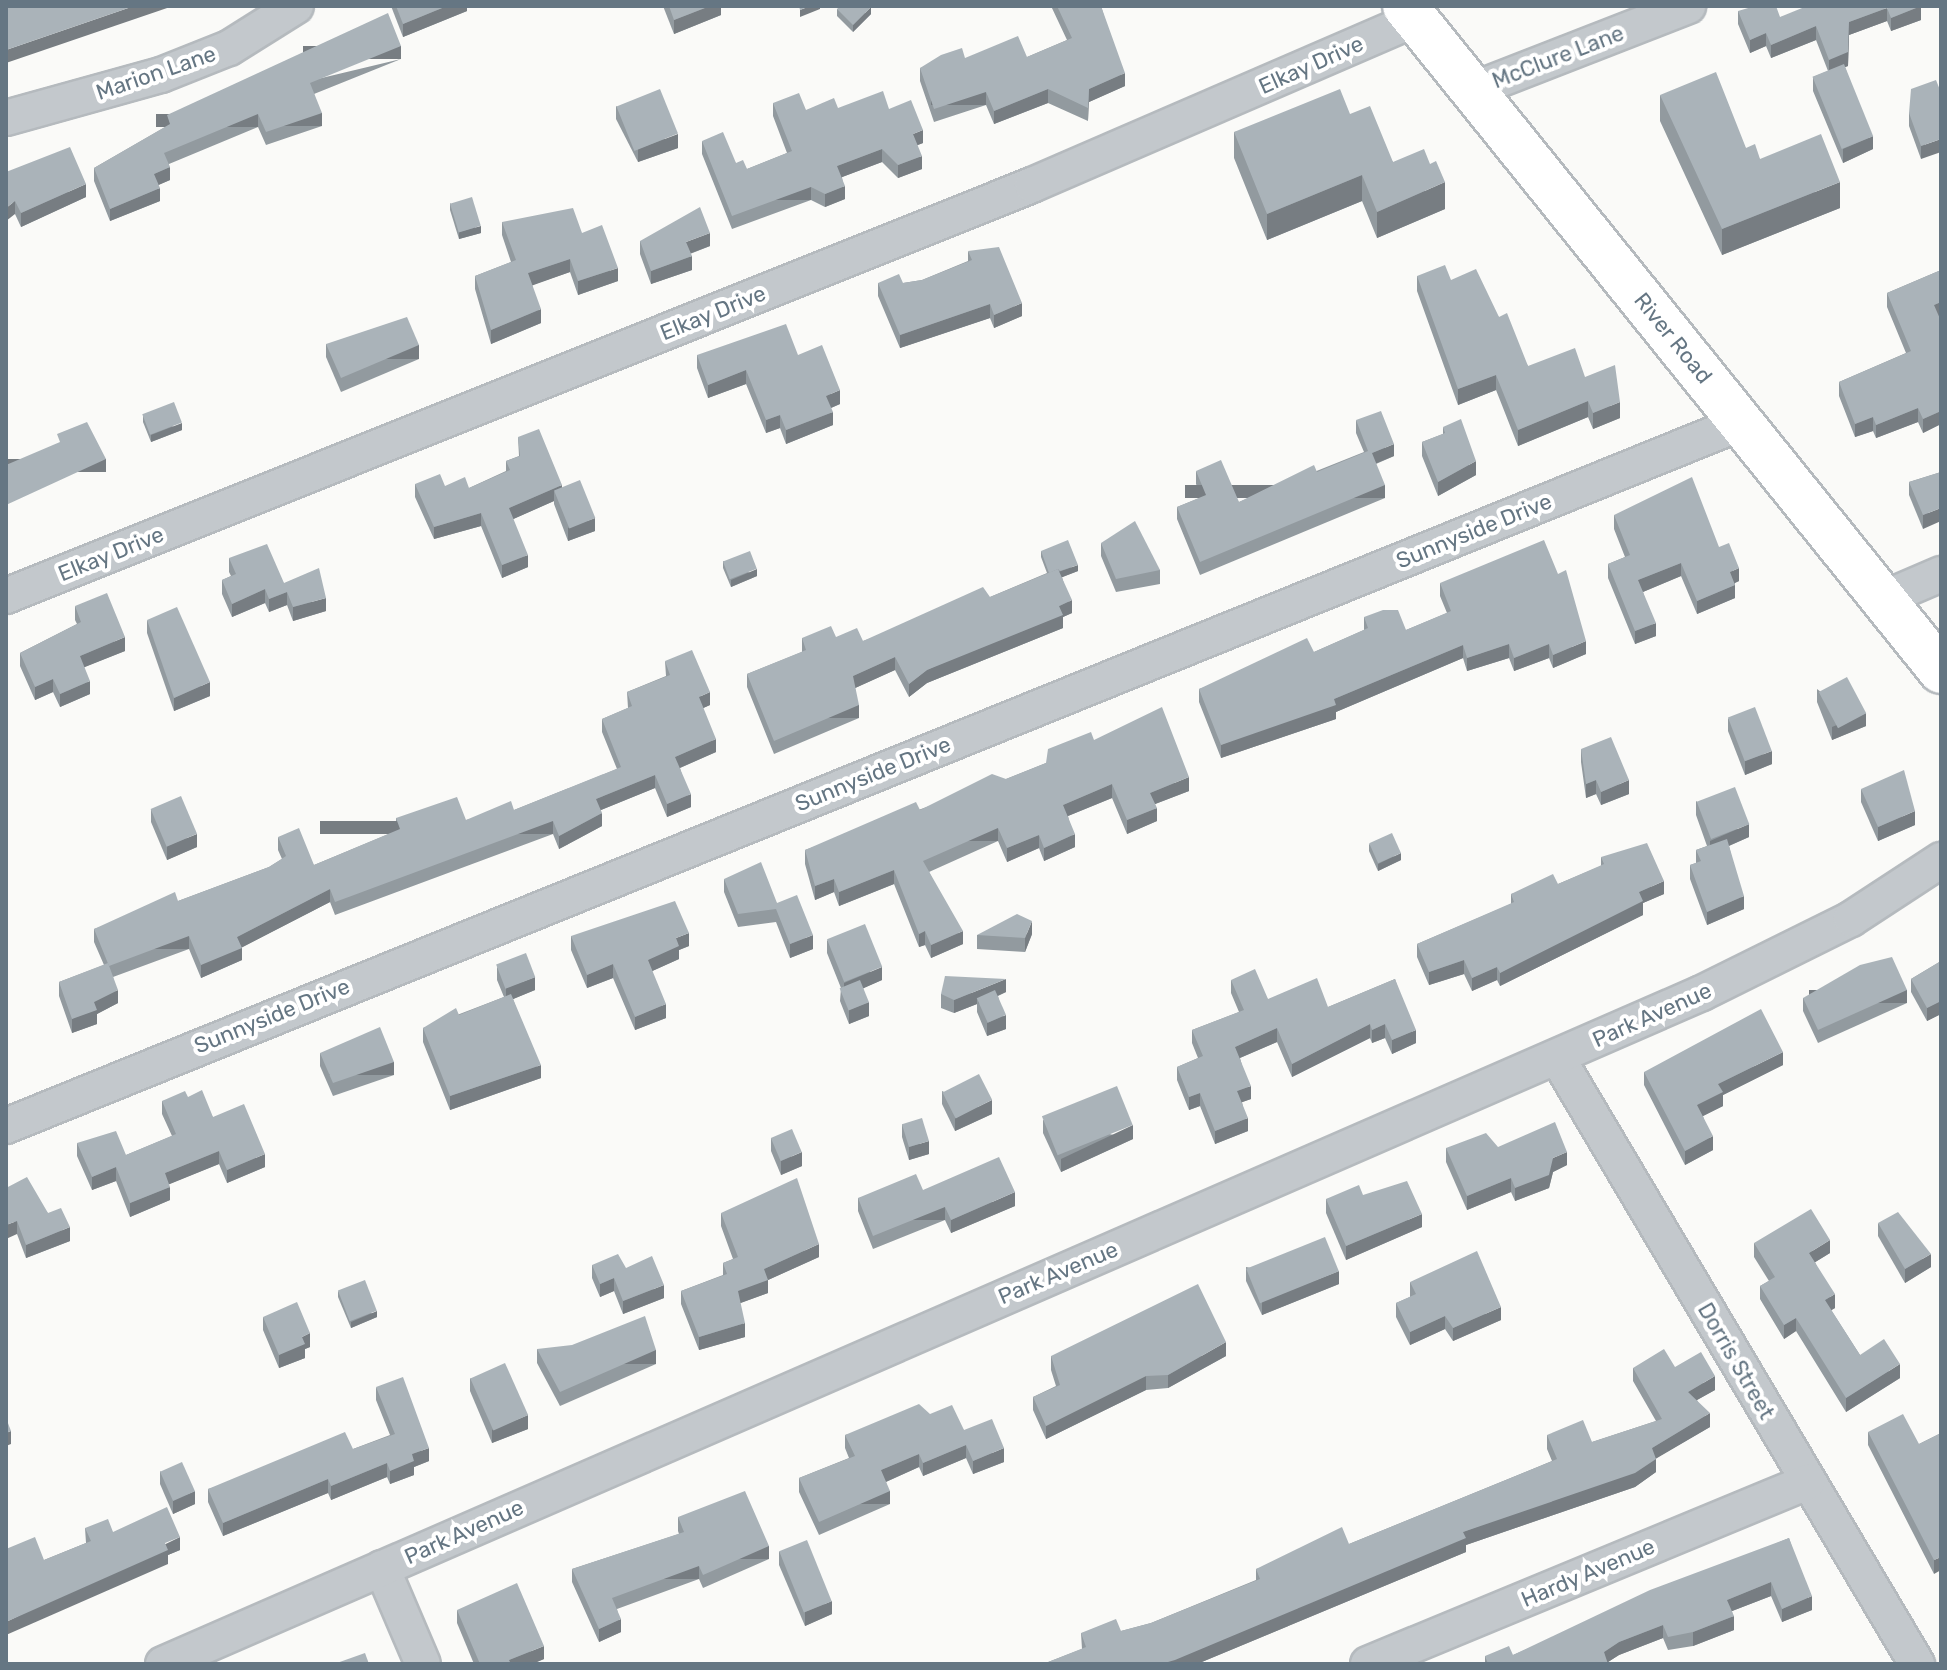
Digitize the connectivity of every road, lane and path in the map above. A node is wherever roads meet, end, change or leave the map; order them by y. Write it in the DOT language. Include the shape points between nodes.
graph roads {
  1 [pos="296,6"];
  2 [pos="1688,6"];
  3 [pos="1410,13"];
  4 [pos="1473,90"];
  5 [pos="6,118"];
  6 [pos="1741,423"];
  7 [pos="1941,574"];
  8 [pos="6,596"];
  9 [pos="1883,599"];
  10 [pos="1941,671"];
  11 [pos="1941,860"];
  12 [pos="1557,1057"];
  13 [pos="6,1126"];
  14 [pos="1808,1482"];
  15 [pos="382,1568"];
  16 [pos="163,1664"];
  17 [pos="423,1664"];
  18 [pos="1368,1664"];
  19 [pos="1917,1664"];
  1 -- 5 [label="street, Marion Lane" via="229,48 161,75"];
  2 -- 4 [label="street, McClure Lane"];
  3 -- 4 [label="main road, River Road"];
  3 -- 8 [label="street, Elkay Drive" via="1032,185"];
  4 -- 6 [label="main road, River Road"];
  6 -- 9 [label="main road, River Road"];
  6 -- 13 [label="street, Sunnyside Drive"];
  7 -- 9 [label="street"];
  9 -- 10 [label="main road, River Road"];
  11 -- 12 [label="street, Park Avenue" via="1785,955"];
  12 -- 14 [label="street, Dorris Street"];
  12 -- 15 [label="street, Park Avenue"];
  14 -- 18 [label="street, Hardy Avenue"];
  14 -- 19 [label="street, Dorris Street"];
  15 -- 16 [label="street, Park Avenue"];
  15 -- 17 [label="street"];
}
